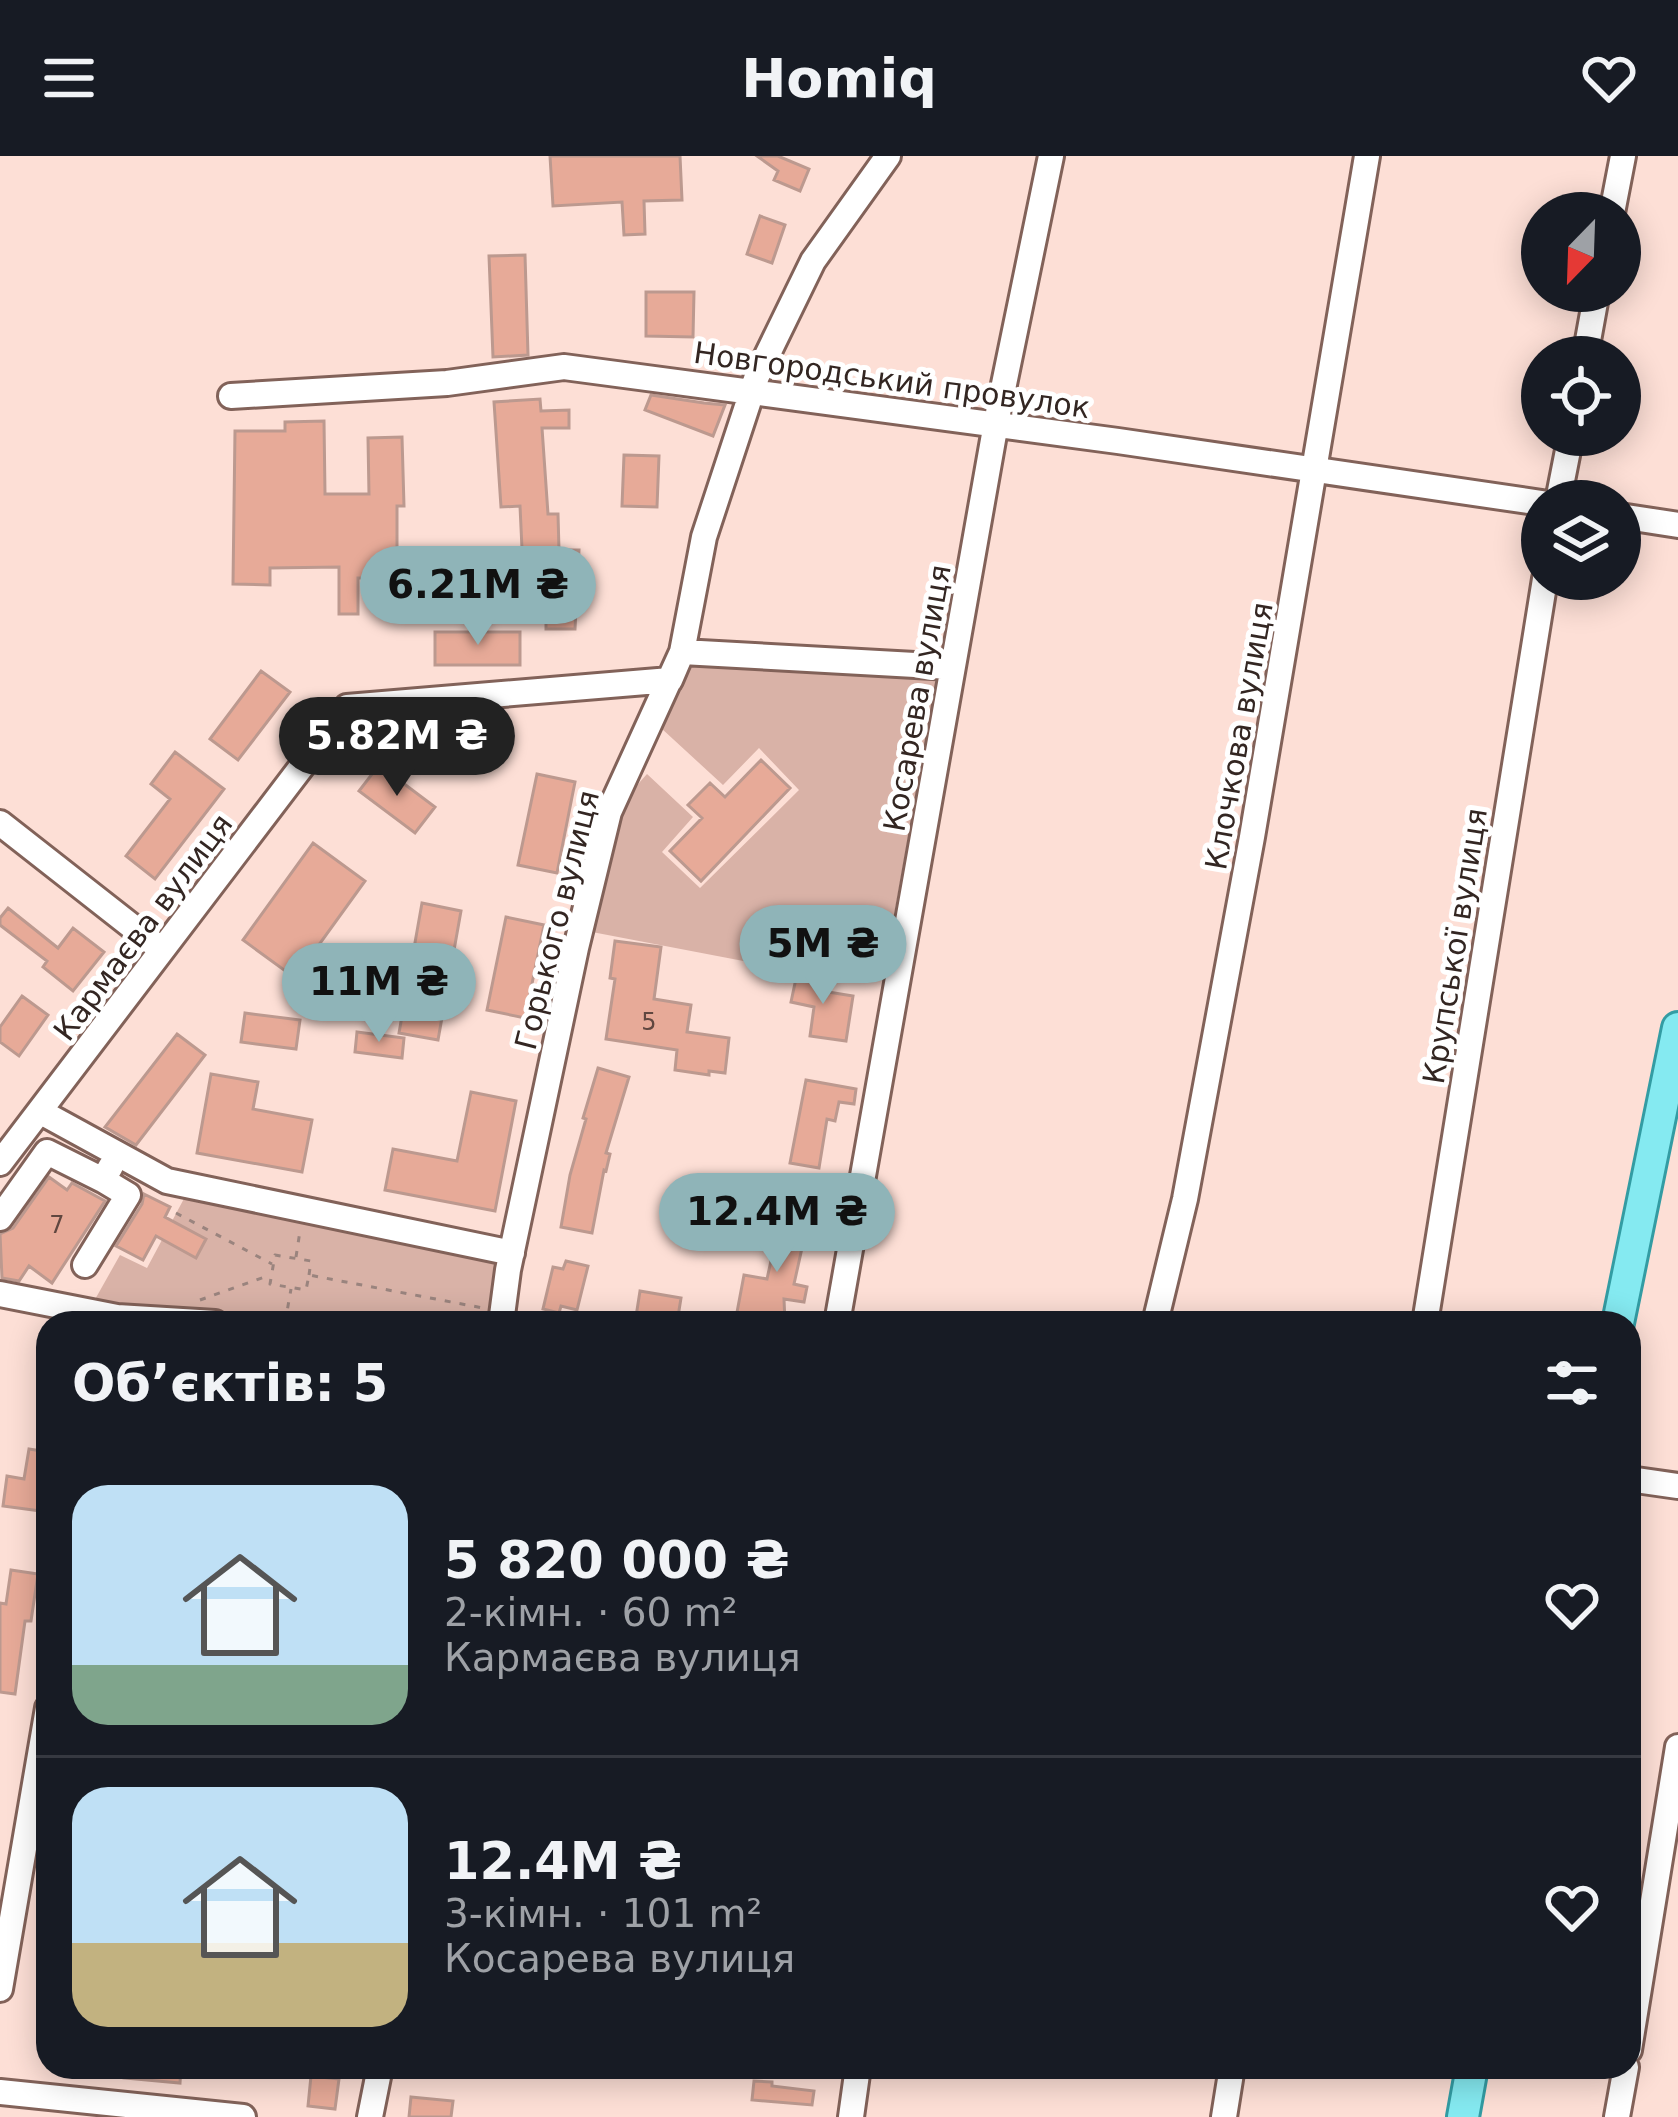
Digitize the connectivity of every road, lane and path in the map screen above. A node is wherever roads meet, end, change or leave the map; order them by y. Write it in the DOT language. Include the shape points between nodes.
graph roads {
  1 [pos="888,156"];
  2 [pos="1051,156"];
  3 [pos="1367,156"];
  4 [pos="1623,156"];
  5 [pos="1616,192"];
  6 [pos="753,390"];
  7 [pos="231,396"];
  8 [pos="996,424"];
  9 [pos="1316,470"];
  10 [pos="1521,500"];
  11 [pos="1641,519"];
  12 [pos="1678,525"];
  13 [pos="1542,600"];
  14 [pos="682,652"];
  15 [pos="951,668"];
  16 [pos="670,680"];
  17 [pos="0,823"];
  18 [pos="162,950"];
  19 [pos="1678,1028"];
  20 [pos="41,1112"];
  21 [pos="119,1154"];
  22 [pos="0,1163"];
  23 [pos="103,1180"];
  24 [pos="304,1209"];
  25 [pos="176,1213"];
  26 [pos="0,1218"];
  27 [pos="512,1253"];
  28 [pos="296,1258"];
  29 [pos="85,1265"];
  30 [pos="273,1265"];
  31 [pos="272,1274"];
  32 [pos="308,1275"];
  33 [pos="291,1287"];
  34 [pos="0,1294"];
  35 [pos="188,1304"];
  36 [pos="76,1311"];
  37 [pos="287,1311"];
  38 [pos="474,1311"];
  39 [pos="503,1311"];
  40 [pos="839,1311"];
  41 [pos="1158,1311"];
  42 [pos="1427,1311"];
  43 [pos="1620,1311"];
  44 [pos="1641,1481"];
  45 [pos="1678,1486"];
  46 [pos="1678,1748"];
  47 [pos="36,1778"];
  48 [pos="1641,1976"];
  49 [pos="0,1989"];
  50 [pos="378,2079"];
  51 [pos="856,2079"];
  52 [pos="1230,2079"];
  53 [pos="1470,2079"];
  54 [pos="1624,2079"];
  55 [pos="0,2092"];
  56 [pos="243,2117"];
  57 [pos="370,2117"];
  58 [pos="851,2117"];
  59 [pos="1224,2117"];
  60 [pos="1463,2117"];
  61 [pos="1617,2117"];
  1 -- 6 [label="street, Горького вулиця" via="813,261"];
  2 -- 8 [label="street, Косарева вулиця"];
  3 -- 9 [label="street, Клочкова вулиця"];
  4 -- 5 [label="street"];
  6 -- 7 [label="street, Новгородський провулок" via="564,367"];
  6 -- 8 [label="street, Новгородський провулок"];
  6 -- 14 [label="street, Горького вулиця" via="704,537"];
  8 -- 9 [label="street, Новгородський провулок"];
  8 -- 15 [label="street, Косарева вулиця"];
  9 -- 10 [label="street, Новгородський провулок"];
  9 -- 41 [label="street, Клочкова вулиця"];
  11 -- 12 [label="street"];
  13 -- 42 [label="street, Крупської вулиця"];
  14 -- 15 [label="street"];
  14 -- 16 [label="street, Горького вулиця"];
  15 -- 40 [label="street, Косарева вулиця"];
  16 -- 18 [label="street, Кармаєва вулиця" via="347,707"];
  16 -- 27 [label="street, Горького вулиця" via="609,812"];
  17 -- 18 [label="street"];
  18 -- 20 [label="street, Кармаєва вулиця"];
  19 -- 43 [label="main road"];
  20 -- 21 [label="street"];
  20 -- 22 [label="street, Кармаєва вулиця"];
  21 -- 23 [label="street"];
  21 -- 24 [label="street" via="167,1180"];
  23 -- 26 [label="street" via="47,1152"];
  23 -- 29 [label="street" via="128,1195"];
  24 -- 27 [label="street"];
  24 -- 28 [label="path"];
  25 -- 30 [label="path"];
  27 -- 39 [label="street, Горького вулиця"];
  28 -- 30 [label="path" via="275,1256"];
  28 -- 32 [label="path" via="310,1262"];
  30 -- 31 [label="path"];
  31 -- 33 [label="path" via="270,1284"];
  31 -- 35 [label="path"];
  32 -- 33 [label="path" via="306,1290"];
  32 -- 38 [label="path"];
  33 -- 37 [label="path"];
  34 -- 36 [label="street"];
  44 -- 45 [label="street"];
  46 -- 48 [label="street"];
  47 -- 49 [label="street"];
  50 -- 57 [label="street"];
  51 -- 58 [label="street"];
  52 -- 59 [label="street"];
  53 -- 60 [label="main road"];
  54 -- 61 [label="street"];
  55 -- 56 [label="street"];
}
